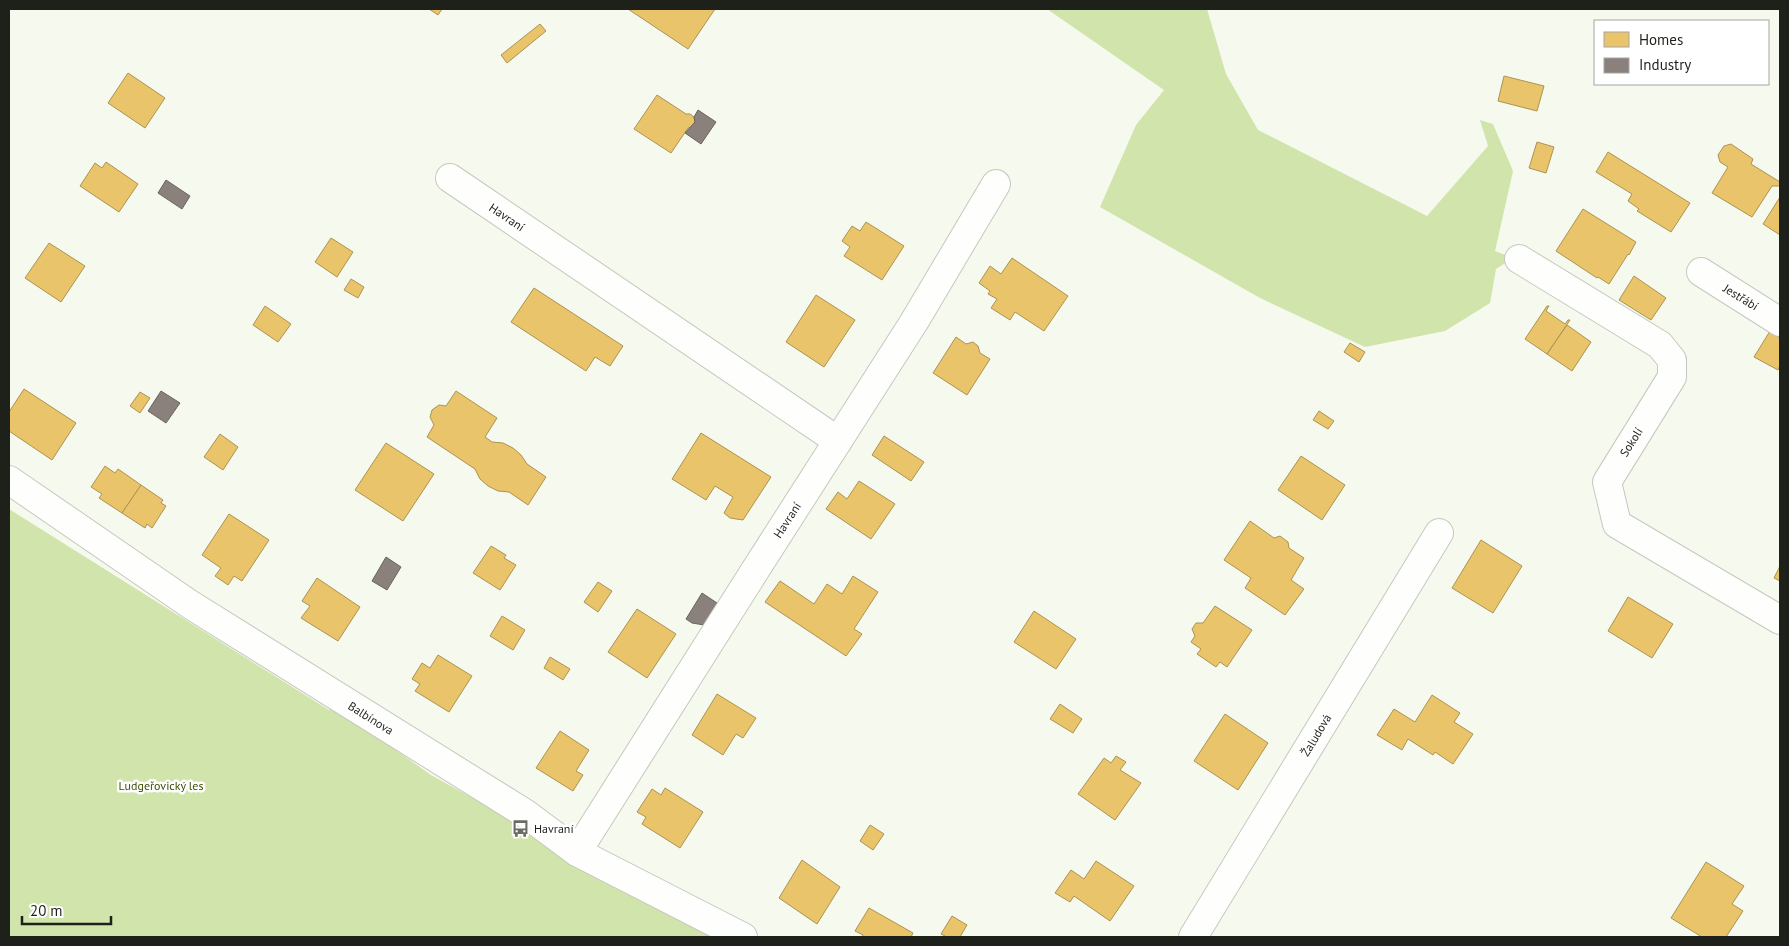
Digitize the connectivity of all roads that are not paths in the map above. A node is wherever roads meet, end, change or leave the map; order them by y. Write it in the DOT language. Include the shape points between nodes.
graph roads {
  1 [pos="450,178"];
  2 [pos="996,184"];
  3 [pos="1519,259"];
  4 [pos="1701,272"];
  5 [pos="1780,322"];
  6 [pos="838,441"];
  7 [pos="9,480"];
  8 [pos="1439,533"];
  9 [pos="1780,620"];
  10 [pos="576,852"];
  11 [pos="744,937"];
  12 [pos="1193,937"];
  1 -- 6 [label="street, Havraní"];
  2 -- 6 [label="street, Havraní"];
  3 -- 9 [label="street, Sokolí" via="1660,345 1672,360 1672,377 1606,482 1617,524"];
  4 -- 5 [label="street, Jestřábí"];
  6 -- 10 [label="street, Havraní"];
  7 -- 10 [label="street, Balbínova" via="190,605 526,814"];
  8 -- 12 [label="street, Žaludová"];
  10 -- 11 [label="street, Balbínova"];
}
